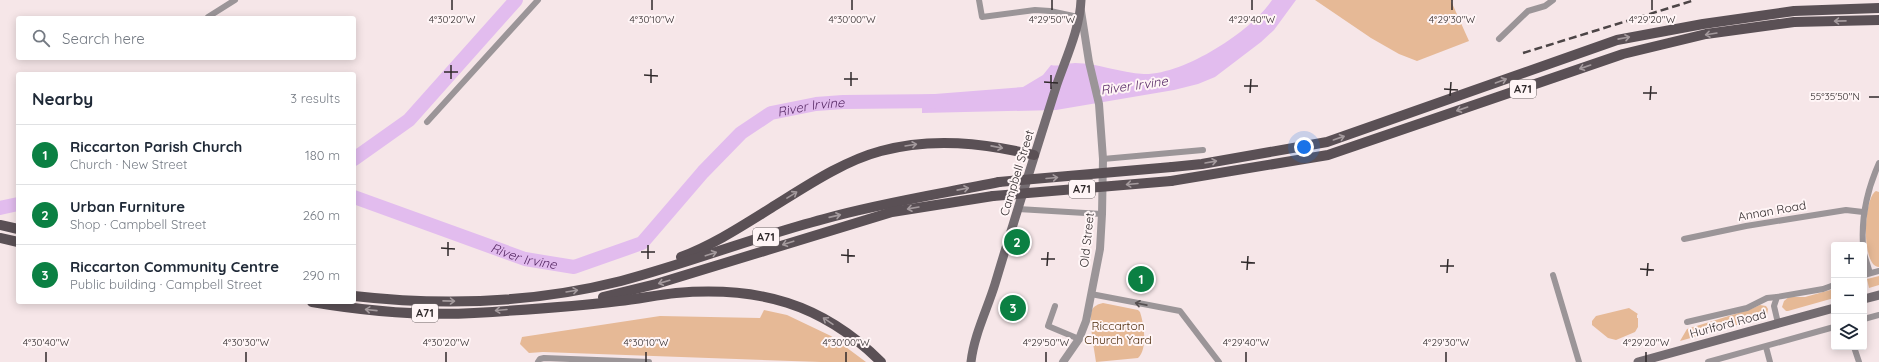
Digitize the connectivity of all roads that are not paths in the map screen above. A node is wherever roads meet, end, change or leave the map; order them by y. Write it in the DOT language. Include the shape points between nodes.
graph roads {
  1 [pos="235,0"];
  2 [pos="538,0"];
  3 [pos="979,0"];
  4 [pos="1553,0"];
  5 [pos="1080,8"];
  6 [pos="1879,8"];
  7 [pos="210,16"];
  8 [pos="1879,20"];
  9 [pos="1073,37"];
  10 [pos="1499,39"];
  11 [pos="1086,43"];
  12 [pos="427,122"];
  13 [pos="1203,150"];
  14 [pos="1034,155"];
  15 [pos="1103,159"];
  16 [pos="1879,163"];
  17 [pos="1018,210"];
  18 [pos="1863,212"];
  19 [pos="1102,214"];
  20 [pos="0,225"];
  21 [pos="16,229"];
  22 [pos="0,238"];
  23 [pos="1684,239"];
  24 [pos="16,242"];
  25 [pos="1863,242"];
  26 [pos="1879,271"];
  27 [pos="1867,274"];
  28 [pos="1553,275"];
  29 [pos="620,281"];
  30 [pos="1831,286"];
  31 [pos="1091,294"];
  32 [pos="1879,295"];
  33 [pos="356,296"];
  34 [pos="1777,297"];
  35 [pos="1867,298"];
  36 [pos="328,304"];
  37 [pos="1055,306"];
  38 [pos="540,307"];
  39 [pos="1831,309"];
  40 [pos="1879,315"];
  41 [pos="1867,318"];
  42 [pos="1687,322"];
  43 [pos="1778,323"];
  44 [pos="1831,329"];
  45 [pos="1079,339"];
  46 [pos="1766,347"];
  47 [pos="1855,350"];
  48 [pos="972,352"];
  49 [pos="539,361"];
  50 [pos="1644,361"];
  51 [pos="638,362"];
  52 [pos="649,362"];
  53 [pos="881,362"];
  54 [pos="965,362"];
  55 [pos="971,362"];
  56 [pos="1063,362"];
  57 [pos="1220,362"];
  58 [pos="1579,362"];
  59 [pos="1708,362"];
  60 [pos="1770,362"];
  61 [pos="1859,362"];
  1 -- 7 [label="street"];
  2 -- 12 [label="street"];
  3 -- 5 [label="street" via="982,17 1034,10"];
  4 -- 10 [label="street" via="1545,6 1528,11"];
  5 -- 9 [label="main road, Campbell Street"];
  5 -- 11 [label="street, Old Street"];
  29 -- 6 [label="main road, A71, one-way, bridge" via="823,219 884,204 999,182 1202,164 1327,142 1617,40 1794,11"];
  8 -- 38 [label="main road, A71, one-way, bridge" via="1794,22 1706,34 1623,54 1328,155 1171,181 993,196 892,212 656,284 605,297"];
  9 -- 11 [label="street"];
  9 -- 14 [label="main road, Campbell Street"];
  11 -- 15 [label="street, Old Street" via="1099,104"];
  13 -- 15 [label="street"];
  14 -- 17 [label="main road, Campbell Street"];
  29 -- 14 [label="main road, one-way" via="691,254 812,183 880,151 915,144 959,143"];
  15 -- 19 [label="street, Old Street"];
  16 -- 18 [label="street" via="1870,184"];
  17 -- 19 [label="street"];
  17 -- 48 [label="main road, Campbell Street"];
  18 -- 23 [label="street, Annan Road" via="1846,210"];
  18 -- 25 [label="street"];
  19 -- 31 [label="street, Old Street" via="1100,249"];
  20 -- 21 [label="main road"];
  22 -- 24 [label="main road"];
  26 -- 27 [label="street"];
  28 -- 58 [label="street"];
  33 -- 29 [label="main road, A71, one-way" via="420,301 493,300 555,293"];
  30 -- 34 [label="street, Hurlford Road"];
  31 -- 45 [label="street, Old Street" via="1086,321"];
  57 -- 31 [label="street, one-way" via="1180,311"];
  32 -- 35 [label="main road"];
  34 -- 42 [label="street, Hurlford Road" via="1767,298 1747,308"];
  34 -- 43 [label="street, Hurlford Road" via="1774,306"];
  38 -- 36 [label="main road, A71, one-way" via="427,314"];
  37 -- 45 [label="street" via="1048,326"];
  53 -- 38 [label="main road, one-way" via="858,341 822,317 792,304 760,296 726,292 677,293 619,301"];
  39 -- 43 [label="main road, Hurlford Road"];
  40 -- 41 [label="street"];
  43 -- 50 [label="main road, Hurlford Road"];
  44 -- 46 [label="street"];
  45 -- 56 [label="street, Old Street"];
  46 -- 59 [label="street"];
  46 -- 60 [label="street"];
  47 -- 61 [label="street"];
  48 -- 54 [label="main road, Campbell Street"];
  48 -- 55 [label="main road, Campbell Street"];
  49 -- 51 [label="street"];
  51 -- 52 [label="street"];
}
